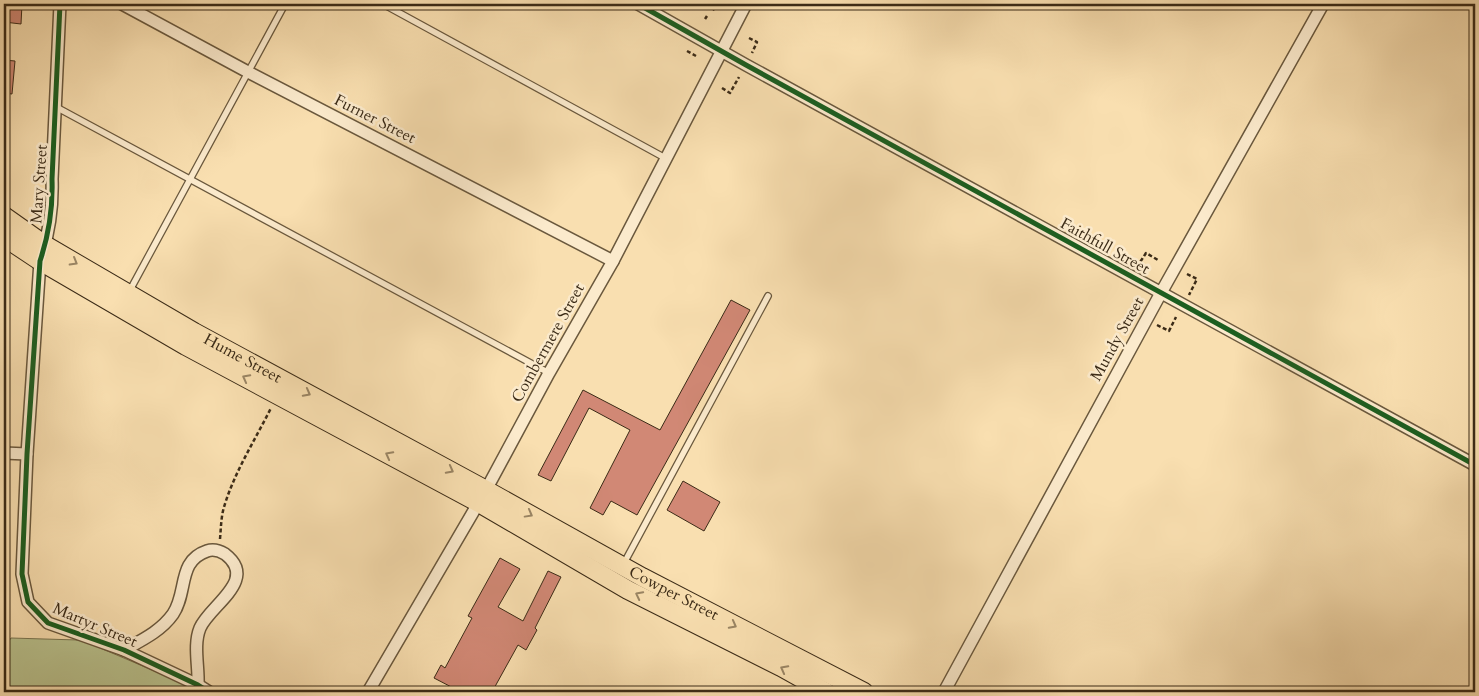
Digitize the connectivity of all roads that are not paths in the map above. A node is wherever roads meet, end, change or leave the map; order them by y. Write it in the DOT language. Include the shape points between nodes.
graph roads {
  1 [pos="60,4"];
  2 [pos="122,4"];
  3 [pos="285,4"];
  4 [pos="383,4"];
  5 [pos="638,4"];
  6 [pos="746,4"];
  7 [pos="1323,4"];
  8 [pos="722,51"];
  9 [pos="248,72"];
  10 [pos="56,107"];
  11 [pos="667,160"];
  12 [pos="189,178"];
  13 [pos="4,216"];
  14 [pos="4,237"];
  15 [pos="42,253"];
  16 [pos="613,261"];
  17 [pos="1162,291"];
  18 [pos="129,294"];
  19 [pos="768,296"];
  20 [pos="549,373"];
  21 [pos="4,453"];
  22 [pos="27,454"];
  23 [pos="1475,465"];
  24 [pos="482,497"];
  25 [pos="623,566"];
  26 [pos="22,574"];
  27 [pos="124,650"];
  28 [pos="198,685"];
  29 [pos="209,692"];
  30 [pos="368,692"];
  31 [pos="826,692"];
  32 [pos="864,692"];
  33 [pos="944,692"];
  1 -- 10 [label="street, Mary Street"];
  2 -- 9 [label="street, Furner Street"];
  3 -- 9 [label="lane"];
  4 -- 11 [label="lane"];
  5 -- 8 [label="street, Faithfull Street"];
  6 -- 8 [label="street, Combermere Street"];
  7 -- 17 [label="street, Mundy Street"];
  8 -- 11 [label="street, Combermere Street"];
  8 -- 17 [label="street, Faithfull Street"];
  9 -- 12 [label="lane"];
  9 -- 16 [label="street, Furner Street"];
  10 -- 12 [label="lane"];
  10 -- 15 [label="street, Mary Street" via="53,205"];
  11 -- 16 [label="street, Combermere Street"];
  12 -- 18 [label="lane"];
  12 -- 20 [label="lane"];
  13 -- 15 [label="main road, Hume Street"];
  14 -- 15 [label="main road, Hume Street"];
  15 -- 18 [label="main road, Hume Street, one-way"];
  15 -- 22 [label="street, Mary Street"];
  24 -- 15 [label="main road, Hume Street, one-way" via="186,346"];
  16 -- 20 [label="street, Combermere Street"];
  17 -- 23 [label="street, Faithfull Street"];
  17 -- 33 [label="street, Mundy Street"];
  18 -- 24 [label="main road, Hume Street, one-way"];
  19 -- 25 [label="lane"];
  20 -- 24 [label="street, Combermere Street"];
  21 -- 22 [label="street"];
  22 -- 26 [label="street, Mary Street"];
  24 -- 25 [label="main road, Cowper Street, one-way"];
  24 -- 30 [label="street, Combermere Street"];
  31 -- 24 [label="main road, Cowper Street, one-way" via="628,590"];
  25 -- 32 [label="main road, Cowper Street, one-way"];
  26 -- 27 [label="street, Martyr Street" via="28,602 48,622"];
  27 -- 28 [label="street, Martyr Street"];
  27 -- 28 [label="street, Martyr Street" via="155,632 174,613 191,560 202,553 218,551 236,566 237,577 234,586 207,616 200,629"];
  28 -- 29 [label="street, Martyr Street"];
}
